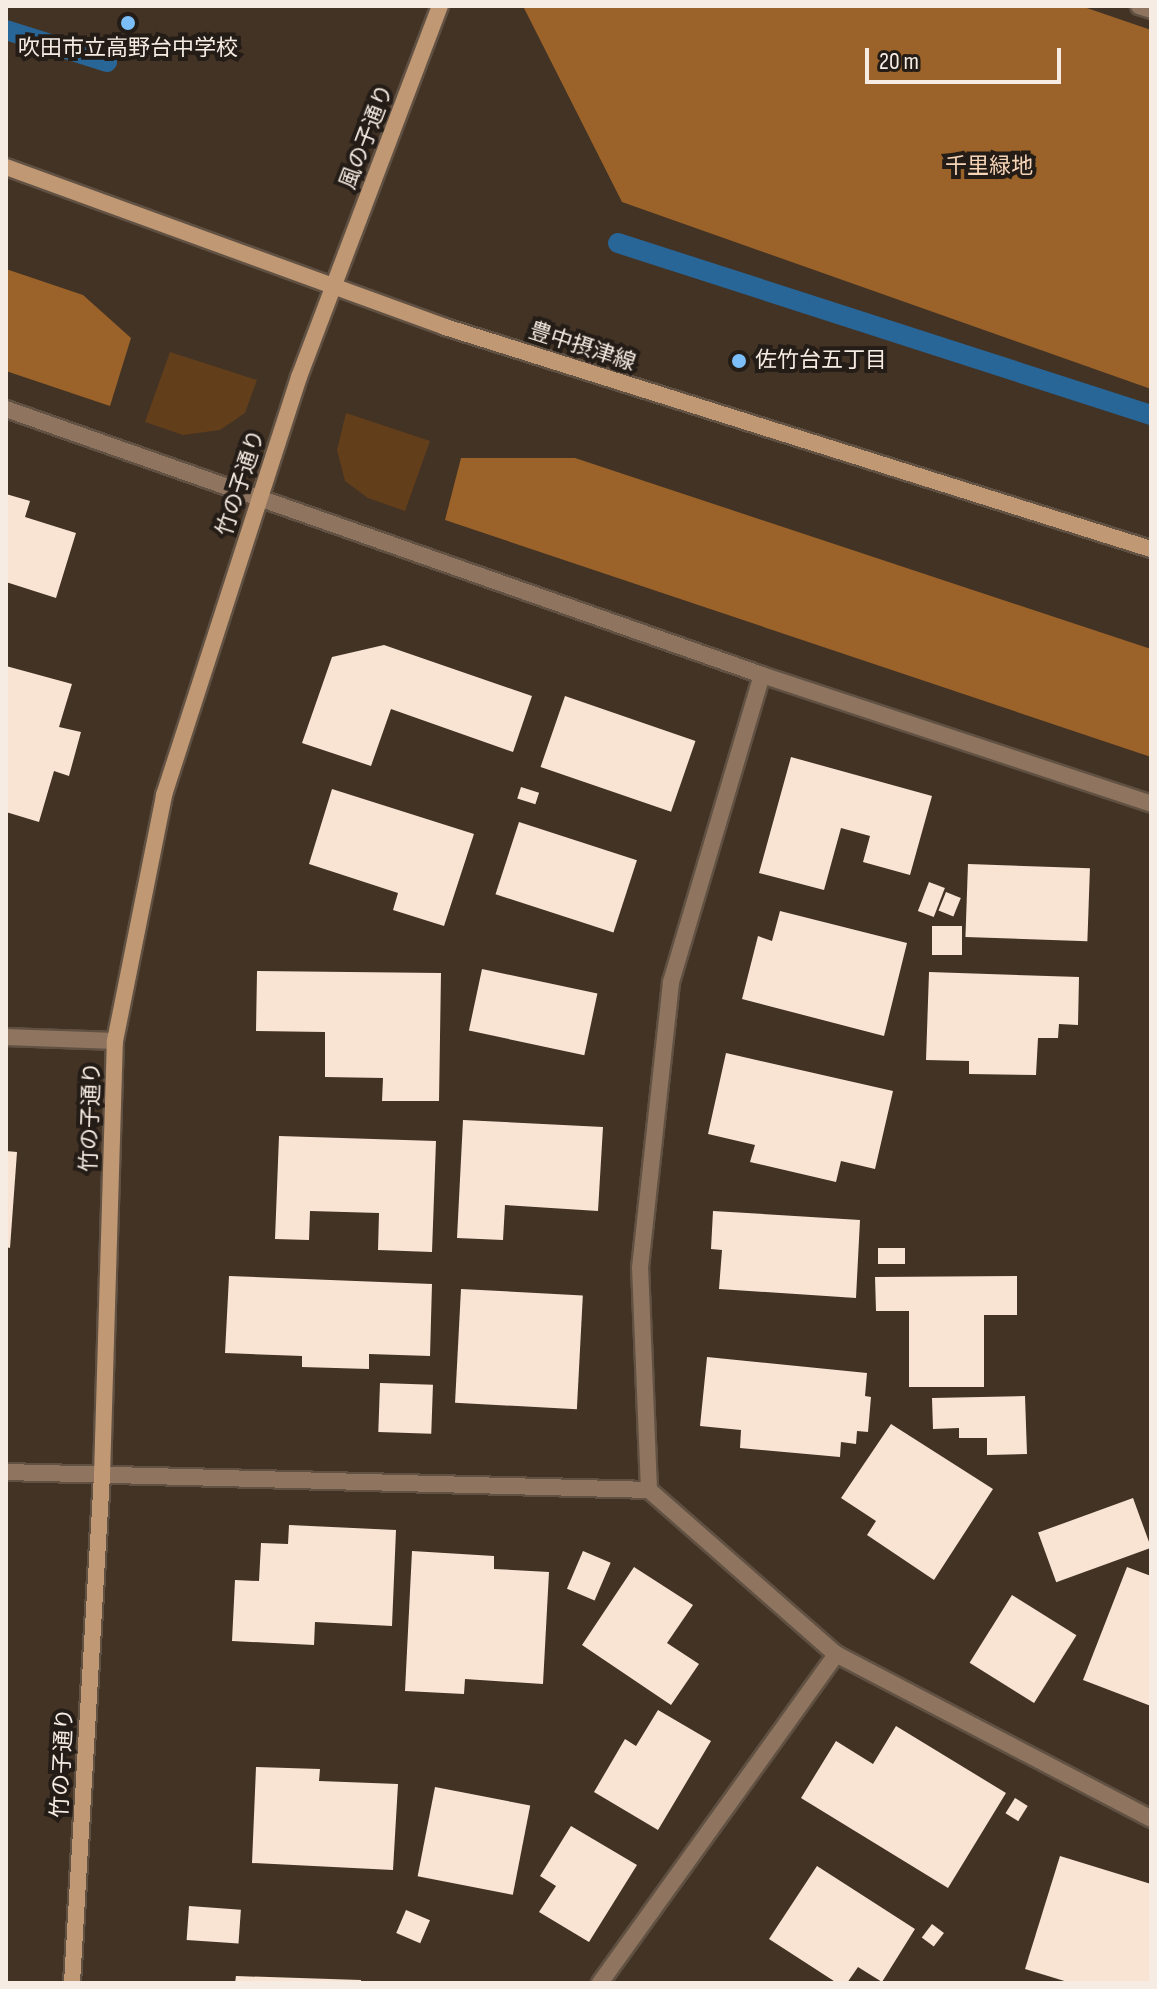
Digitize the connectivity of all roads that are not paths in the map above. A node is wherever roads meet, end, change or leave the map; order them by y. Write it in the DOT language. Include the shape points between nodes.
graph roads {
  1 [pos="440,6"];
  2 [pos="1139,6"];
  3 [pos="1151,10"];
  4 [pos="6,167"];
  5 [pos="334,283"];
  6 [pos="6,409"];
  7 [pos="259,496"];
  8 [pos="1151,549"];
  9 [pos="762,675"];
  10 [pos="1151,804"];
  11 [pos="6,1037"];
  12 [pos="115,1041"];
  13 [pos="6,1472"];
  14 [pos="102,1475"];
  15 [pos="649,1490"];
  16 [pos="836,1654"];
  17 [pos="1151,1819"];
  18 [pos="72,1983"];
  19 [pos="600,1983"];
  1 -- 5 [label="street, 風の子通り"];
  2 -- 3 [label="street"];
  4 -- 5 [label="street, 豊中摂津線"];
  5 -- 7 [label="street, 竹の子通り"];
  5 -- 8 [label="street, 豊中摂津線" via="474,336"];
  6 -- 7 [label="street"];
  7 -- 9 [label="street"];
  7 -- 12 [label="street, 竹の子通り" via="164,795"];
  9 -- 10 [label="street"];
  9 -- 15 [label="street" via="671,982 640,1268"];
  11 -- 12 [label="street"];
  12 -- 14 [label="street, 竹の子通り"];
  13 -- 14 [label="street"];
  14 -- 15 [label="street"];
  14 -- 18 [label="street, 竹の子通り"];
  15 -- 16 [label="street"];
  16 -- 17 [label="street"];
  16 -- 19 [label="street"];
}
